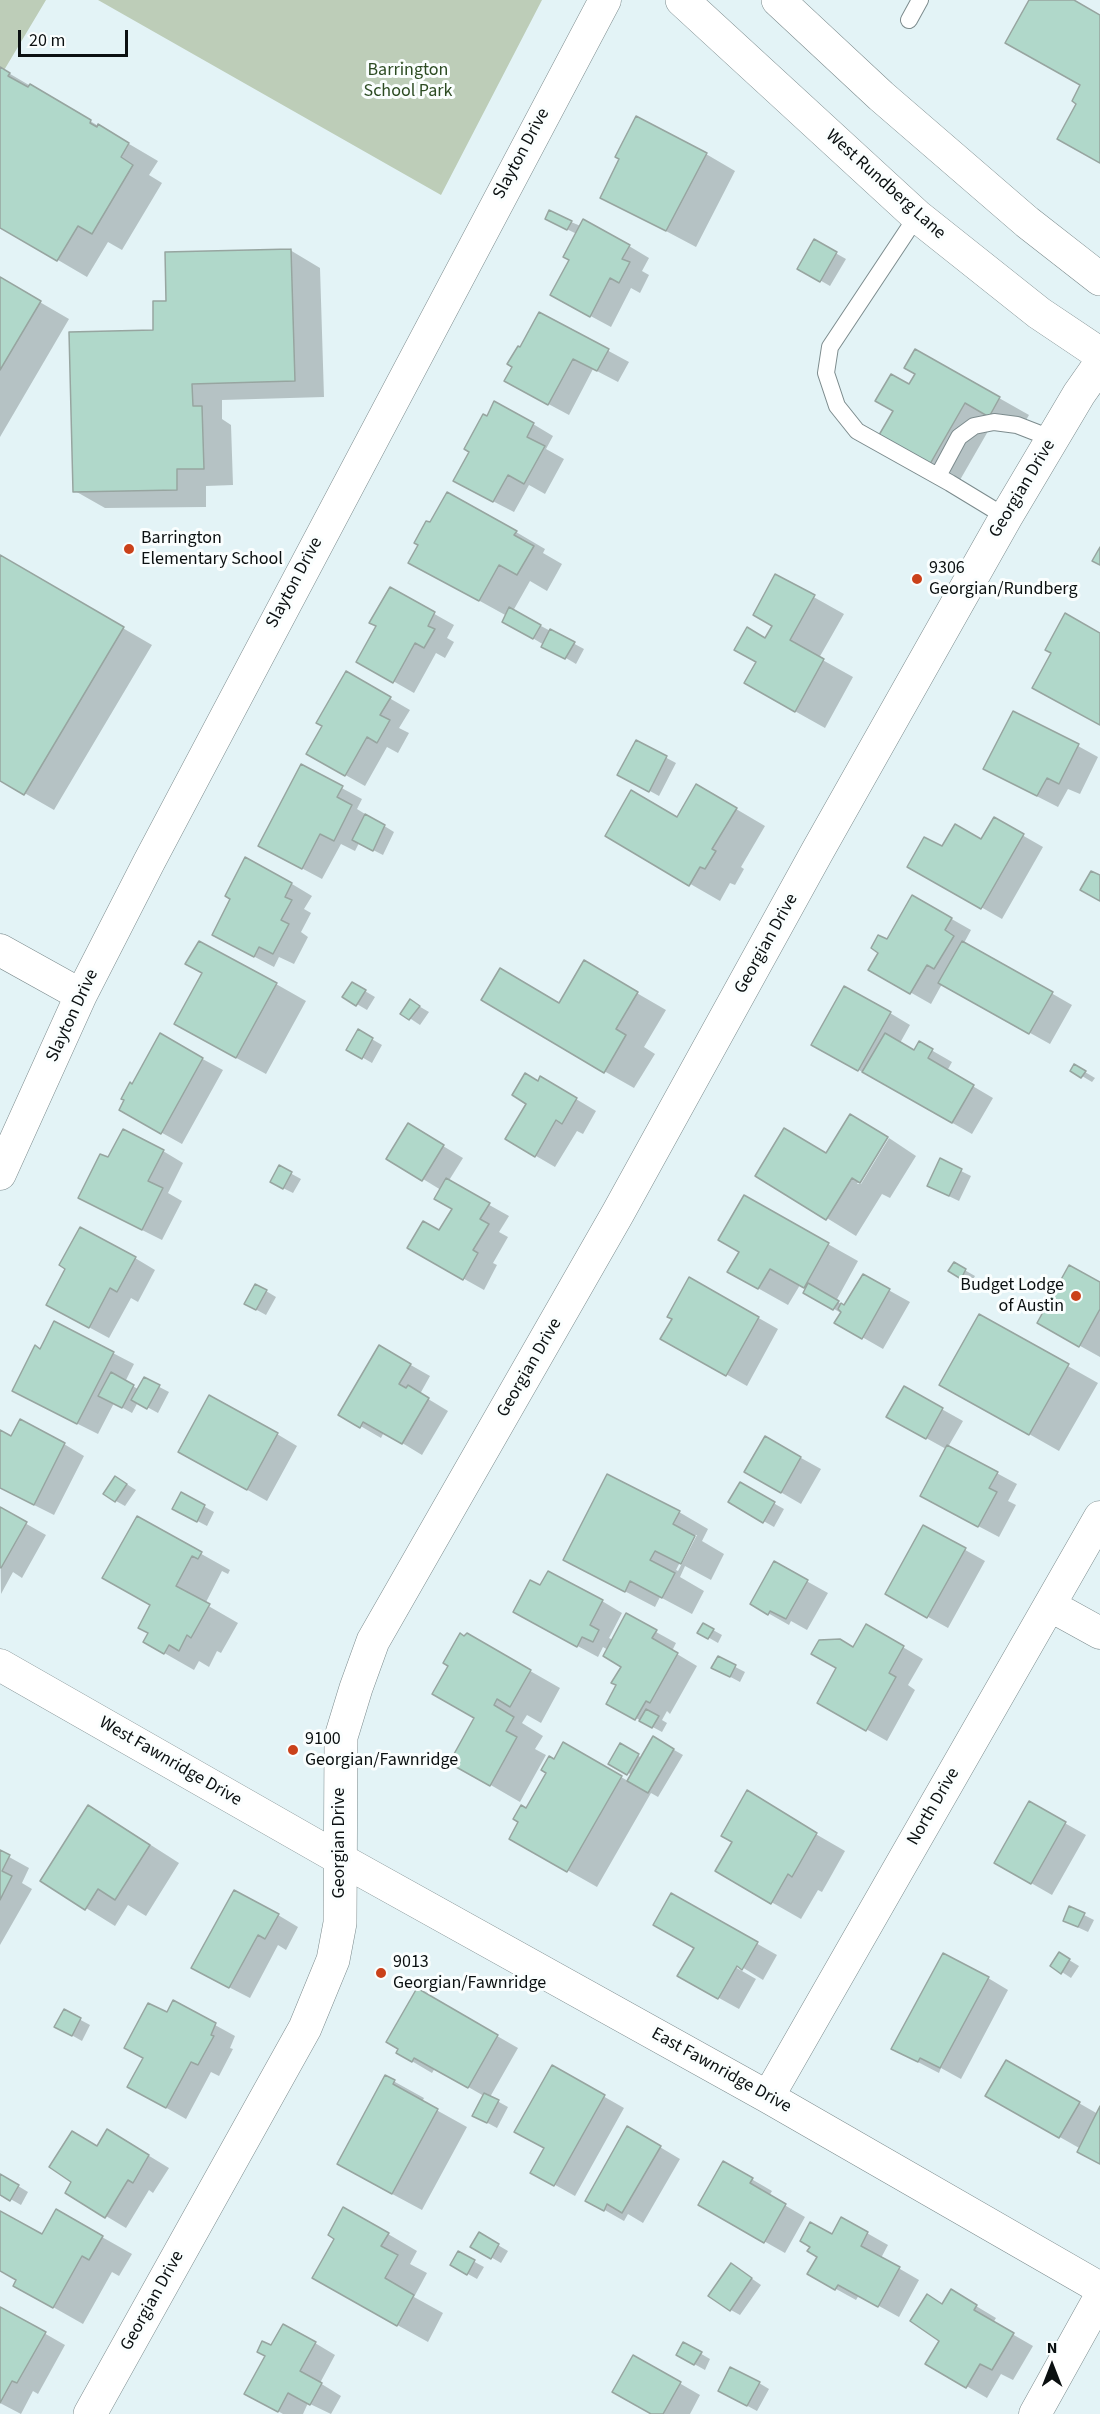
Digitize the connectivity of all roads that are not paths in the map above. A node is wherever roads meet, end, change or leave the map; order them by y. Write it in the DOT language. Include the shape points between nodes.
graph roads {
  1 [pos="605,0"];
  2 [pos="682,0"];
  3 [pos="778,0"];
  4 [pos="920,0"];
  5 [pos="909,20"];
  6 [pos="917,216"];
  7 [pos="1100,279"];
  8 [pos="1100,354"];
  9 [pos="1100,364"];
  10 [pos="1053,439"];
  11 [pos="938,476"];
  12 [pos="1006,517"];
  13 [pos="0,950"];
  14 [pos="81,995"];
  15 [pos="0,1174"];
  16 [pos="1100,1518"];
  17 [pos="1051,1606"];
  18 [pos="1100,1633"];
  19 [pos="0,1665"];
  20 [pos="340,1859"];
  21 [pos="768,2097"];
  22 [pos="1100,2288"];
  23 [pos="1100,2297"];
  24 [pos="90,2414"];
  25 [pos="1035,2414"];
  1 -- 14 [label="street, Slayton Drive"];
  2 -- 6 [label="street, West Rundberg Lane"];
  3 -- 7 [label="street" via="1026,222"];
  4 -- 5 [label="lane"];
  6 -- 8 [label="street, West Rundberg Lane" via="1039,313"];
  6 -- 11 [label="lane" via="830,347 826,373 837,406 857,431"];
  9 -- 10 [label="street, Georgian Drive"];
  10 -- 11 [label="lane" via="1017,425 994,422 974,426 959,437"];
  10 -- 12 [label="street, Georgian Drive"];
  11 -- 12 [label="lane"];
  12 -- 20 [label="street, Georgian Drive" via="618,1213 373,1641 341,1737"];
  13 -- 14 [label="street"];
  14 -- 15 [label="street, Slayton Drive"];
  16 -- 17 [label="street, North Drive"];
  17 -- 18 [label="street"];
  17 -- 21 [label="street, North Drive"];
  19 -- 20 [label="street, West Fawnridge Drive"];
  20 -- 21 [label="street, East Fawnridge Drive"];
  20 -- 24 [label="street, Georgian Drive" via="340,1923 333,1960 305,2028"];
  21 -- 22 [label="street, East Fawnridge Drive"];
  23 -- 25 [label="street"];
}
